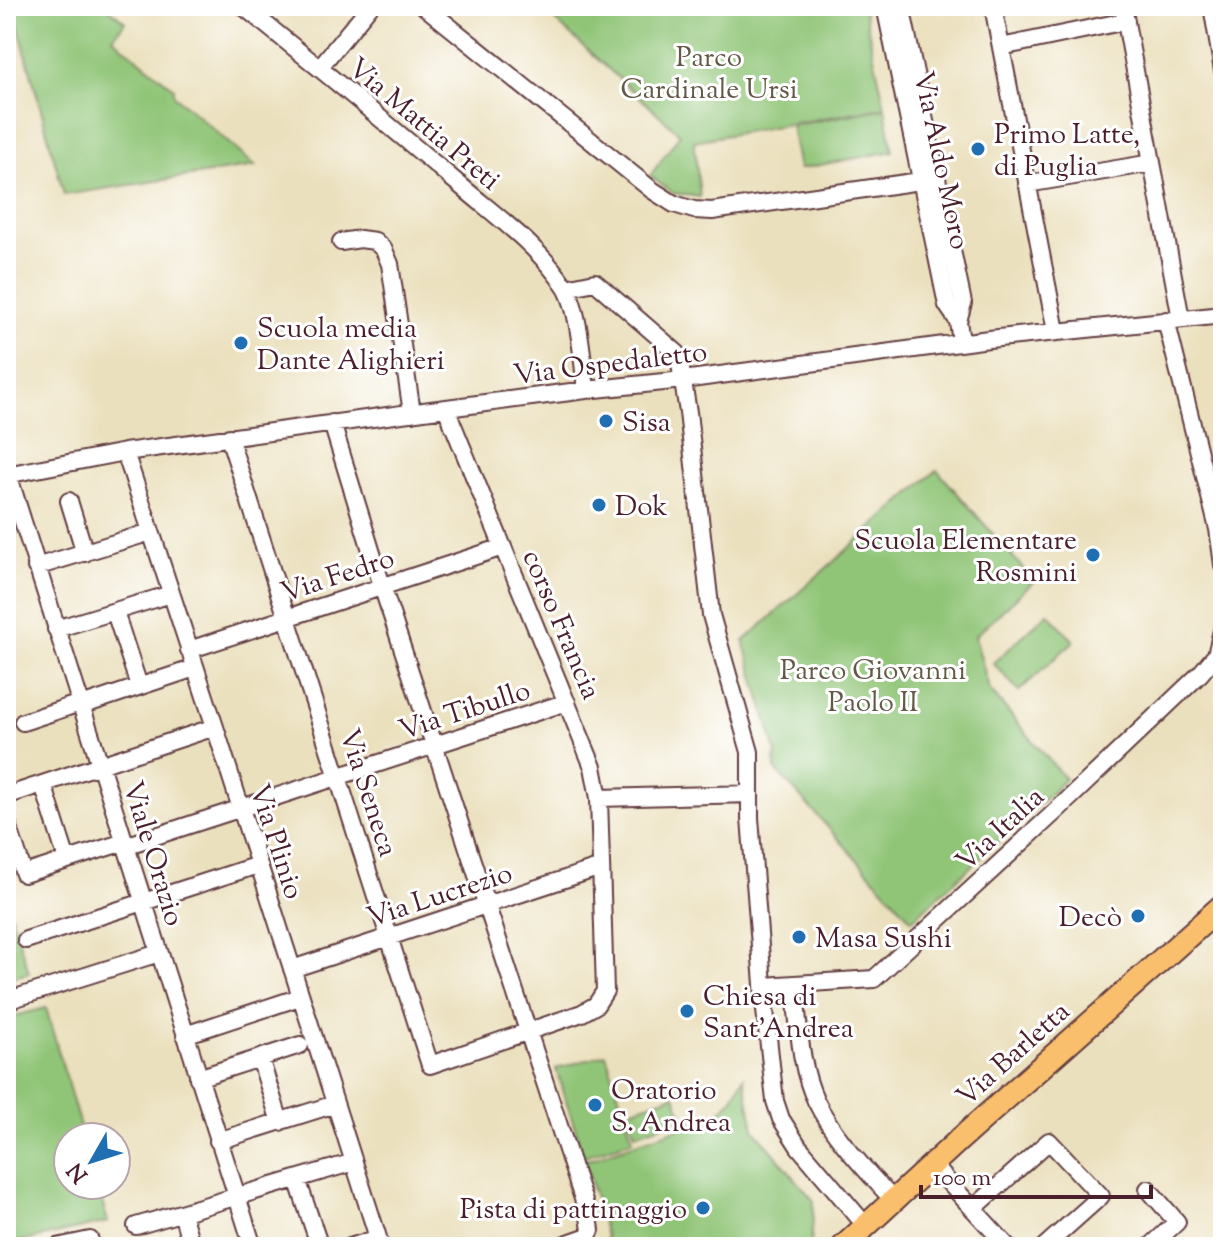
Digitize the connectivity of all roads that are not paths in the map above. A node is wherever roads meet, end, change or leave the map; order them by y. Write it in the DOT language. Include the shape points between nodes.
graph roads {
  1 [pos="243,6"];
  2 [pos="370,6"];
  3 [pos="424,6"];
  4 [pos="885,6"];
  5 [pos="901,6"];
  6 [pos="993,6"];
  7 [pos="1212,6"];
  8 [pos="1124,13"];
  9 [pos="1001,47"];
  10 [pos="319,68"];
  11 [pos="1223,71"];
  12 [pos="1152,163"];
  13 [pos="928,178"];
  14 [pos="1027,184"];
  15 [pos="341,242"];
  16 [pos="566,288"];
  17 [pos="1223,315"];
  18 [pos="1173,320"];
  19 [pos="1056,331"];
  20 [pos="961,342"];
  21 [pos="683,380"];
  22 [pos="586,390"];
  23 [pos="446,408"];
  24 [pos="412,413"];
  25 [pos="332,423"];
  26 [pos="229,437"];
  27 [pos="125,452"];
  28 [pos="7,473"];
  29 [pos="69,501"];
  30 [pos="151,532"];
  31 [pos="503,547"];
  32 [pos="85,553"];
  33 [pos="1223,565"];
  34 [pos="36,567"];
  35 [pos="382,586"];
  36 [pos="171,594"];
  37 [pos="115,612"];
  38 [pos="287,618"];
  39 [pos="1223,627"];
  40 [pos="56,629"];
  41 [pos="189,650"];
  42 [pos="195,668"];
  43 [pos="139,686"];
  44 [pos="567,702"];
  45 [pos="80,704"];
  46 [pos="23,722"];
  47 [pos="215,727"];
  48 [pos="434,746"];
  49 [pos="100,766"];
  50 [pos="338,777"];
  51 [pos="43,784"];
  52 [pos="750,794"];
  53 [pos="6,796"];
  54 [pos="599,798"];
  55 [pos="240,809"];
  56 [pos="6,819"];
  57 [pos="124,844"];
  58 [pos="67,860"];
  59 [pos="258,865"];
  60 [pos="601,867"];
  61 [pos="143,901"];
  62 [pos="488,905"];
  63 [pos="1223,905"];
  64 [pos="389,937"];
  65 [pos="26,940"];
  66 [pos="159,953"];
  67 [pos="292,969"];
  68 [pos="794,984"];
  69 [pos="763,986"];
  70 [pos="300,997"];
  71 [pos="6,1001"];
  72 [pos="527,1031"];
  73 [pos="185,1035"];
  74 [pos="300,1045"];
  75 [pos="260,1058"];
  76 [pos="198,1078"];
  77 [pos="335,1104"];
  78 [pos="280,1122"];
  79 [pos="218,1141"];
  80 [pos="354,1162"];
  81 [pos="932,1164"];
  82 [pos="297,1179"];
  83 [pos="1148,1189"];
  84 [pos="236,1196"];
  85 [pos="893,1200"];
  86 [pos="973,1209"];
  87 [pos="182,1213"];
  88 [pos="136,1226"];
  89 [pos="866,1226"];
  90 [pos="90,1240"];
  91 [pos="380,1243"];
  92 [pos="188,1246"];
  93 [pos="57,1247"];
  94 [pos="253,1247"];
  95 [pos="320,1247"];
  96 [pos="350,1247"];
  97 [pos="557,1247"];
  98 [pos="843,1247"];
  99 [pos="1008,1247"];
  100 [pos="1044,1247"];
  101 [pos="1152,1247"];
  1 -- 10 [label="street, Via Mattia Preti"];
  2 -- 10 [label="street"];
  3 -- 13 [label="street" via="674,204 712,211"];
  4 -- 13 [label="street, Via Aldo Moro"];
  5 -- 13 [label="street, Via Aldo Moro"];
  6 -- 9 [label="street"];
  7 -- 11 [label="street"];
  8 -- 9 [label="street"];
  8 -- 12 [label="street"];
  9 -- 14 [label="street"];
  10 -- 16 [label="street, Via Mattia Preti" via="526,242"];
  12 -- 14 [label="street"];
  12 -- 18 [label="street"];
  13 -- 20 [label="street, Via Aldo Moro" via="963,303 958,321"];
  14 -- 19 [label="street"];
  15 -- 24 [label="street" via="375,241 390,264"];
  16 -- 21 [label="street" via="595,282 677,353"];
  16 -- 22 [label="street, Via Mattia Preti"];
  17 -- 18 [label="street, Via Ospedaletto"];
  18 -- 19 [label="street, Via Ospedaletto"];
  18 -- 33 [label="street"];
  19 -- 20 [label="street, Via Ospedaletto"];
  20 -- 21 [label="street, Via Ospedaletto"];
  21 -- 22 [label="street, Via Ospedaletto"];
  21 -- 52 [label="street" via="711,615 750,752"];
  22 -- 23 [label="street, Via Ospedaletto"];
  23 -- 24 [label="street, Via Ospedaletto"];
  23 -- 31 [label="street, corso Francia"];
  24 -- 25 [label="street, Via Ospedaletto"];
  25 -- 26 [label="street, Via Ospedaletto"];
  25 -- 35 [label="street"];
  26 -- 27 [label="street, Via Ospedaletto"];
  26 -- 38 [label="street, Via Seneca"];
  27 -- 28 [label="street, Via Ospedaletto"];
  27 -- 30 [label="street, Via Plinio"];
  28 -- 34 [label="street, Viale Orazio"];
  29 -- 32 [label="street"];
  30 -- 32 [label="street"];
  30 -- 36 [label="street, Via Plinio"];
  31 -- 35 [label="street, Via Fedro"];
  31 -- 44 [label="street, corso Francia"];
  32 -- 34 [label="street"];
  34 -- 40 [label="street, Viale Orazio"];
  35 -- 38 [label="street, Via Fedro"];
  35 -- 48 [label="street"];
  36 -- 37 [label="street"];
  36 -- 41 [label="street, Via Plinio"];
  37 -- 40 [label="street"];
  37 -- 43 [label="street"];
  38 -- 41 [label="street, Via Fedro"];
  38 -- 50 [label="street, Via Seneca"];
  39 -- 68 [label="street, Via Italia" via="1216,655 1200,674 874,979"];
  40 -- 45 [label="street, Viale Orazio"];
  41 -- 42 [label="street, Via Plinio"];
  42 -- 43 [label="street"];
  42 -- 47 [label="street, Via Plinio"];
  43 -- 45 [label="street"];
  44 -- 48 [label="street, Via Tibullo"];
  44 -- 54 [label="street, corso Francia" via="593,767"];
  45 -- 46 [label="street"];
  45 -- 49 [label="street, Viale Orazio"];
  47 -- 49 [label="street"];
  47 -- 55 [label="street, Via Plinio"];
  48 -- 50 [label="street, Via Tibullo"];
  48 -- 62 [label="street"];
  49 -- 51 [label="street"];
  49 -- 57 [label="street, Viale Orazio"];
  50 -- 55 [label="street, Via Tibullo"];
  50 -- 64 [label="street, Via Seneca"];
  51 -- 53 [label="street"];
  51 -- 58 [label="street"];
  52 -- 54 [label="street"];
  52 -- 69 [label="street"];
  54 -- 60 [label="street, corso Francia"];
  55 -- 57 [label="street, Via Tibullo"];
  55 -- 59 [label="street, Via Plinio"];
  56 -- 58 [label="street, Via Tibullo" via="24,874"];
  57 -- 58 [label="street, Via Tibullo"];
  57 -- 61 [label="street, Viale Orazio"];
  59 -- 61 [label="street"];
  59 -- 67 [label="street, Via Plinio"];
  60 -- 62 [label="street, Via Lucrezio"];
  60 -- 72 [label="street, corso Francia" via="605,991 582,1013"];
  61 -- 65 [label="street"];
  61 -- 66 [label="street, Viale Orazio"];
  62 -- 64 [label="street, Via Lucrezio"];
  62 -- 72 [label="street"];
  63 -- 81 [label="main road, Via Barletta"];
  64 -- 67 [label="street, Via Lucrezio"];
  64 -- 72 [label="street, Via Seneca" via="430,1065"];
  66 -- 71 [label="street"];
  66 -- 73 [label="street, Viale Orazio"];
  67 -- 70 [label="street, Via Plinio"];
  68 -- 69 [label="street, Via Italia"];
  68 -- 85 [label="street" via="805,1066 816,1103"];
  69 -- 89 [label="street" via="781,1119"];
  70 -- 73 [label="street"];
  70 -- 77 [label="street, Via Plinio"];
  72 -- 97 [label="street" via="591,1230 581,1240"];
  73 -- 76 [label="street, Viale Orazio"];
  74 -- 75 [label="street"];
  75 -- 76 [label="street"];
  75 -- 78 [label="street"];
  76 -- 79 [label="street, Viale Orazio"];
  77 -- 78 [label="street"];
  77 -- 80 [label="street, Via Plinio"];
  78 -- 79 [label="street"];
  79 -- 84 [label="street, Viale Orazio"];
  80 -- 82 [label="street"];
  80 -- 91 [label="street, Via Plinio"];
  81 -- 85 [label="main road, Via Barletta"];
  81 -- 86 [label="street"];
  82 -- 84 [label="street"];
  82 -- 95 [label="street"];
  83 -- 101 [label="street" via="1177,1222"];
  84 -- 87 [label="street"];
  84 -- 94 [label="street, Viale Orazio"];
  85 -- 89 [label="main road, Via Barletta"];
  86 -- 99 [label="street"];
  86 -- 100 [label="street" via="1049,1141 1101,1196"];
  87 -- 88 [label="street"];
  87 -- 92 [label="street"];
  89 -- 98 [label="main road, Via Barletta"];
  90 -- 93 [label="street"];
  91 -- 96 [label="street"];
}
